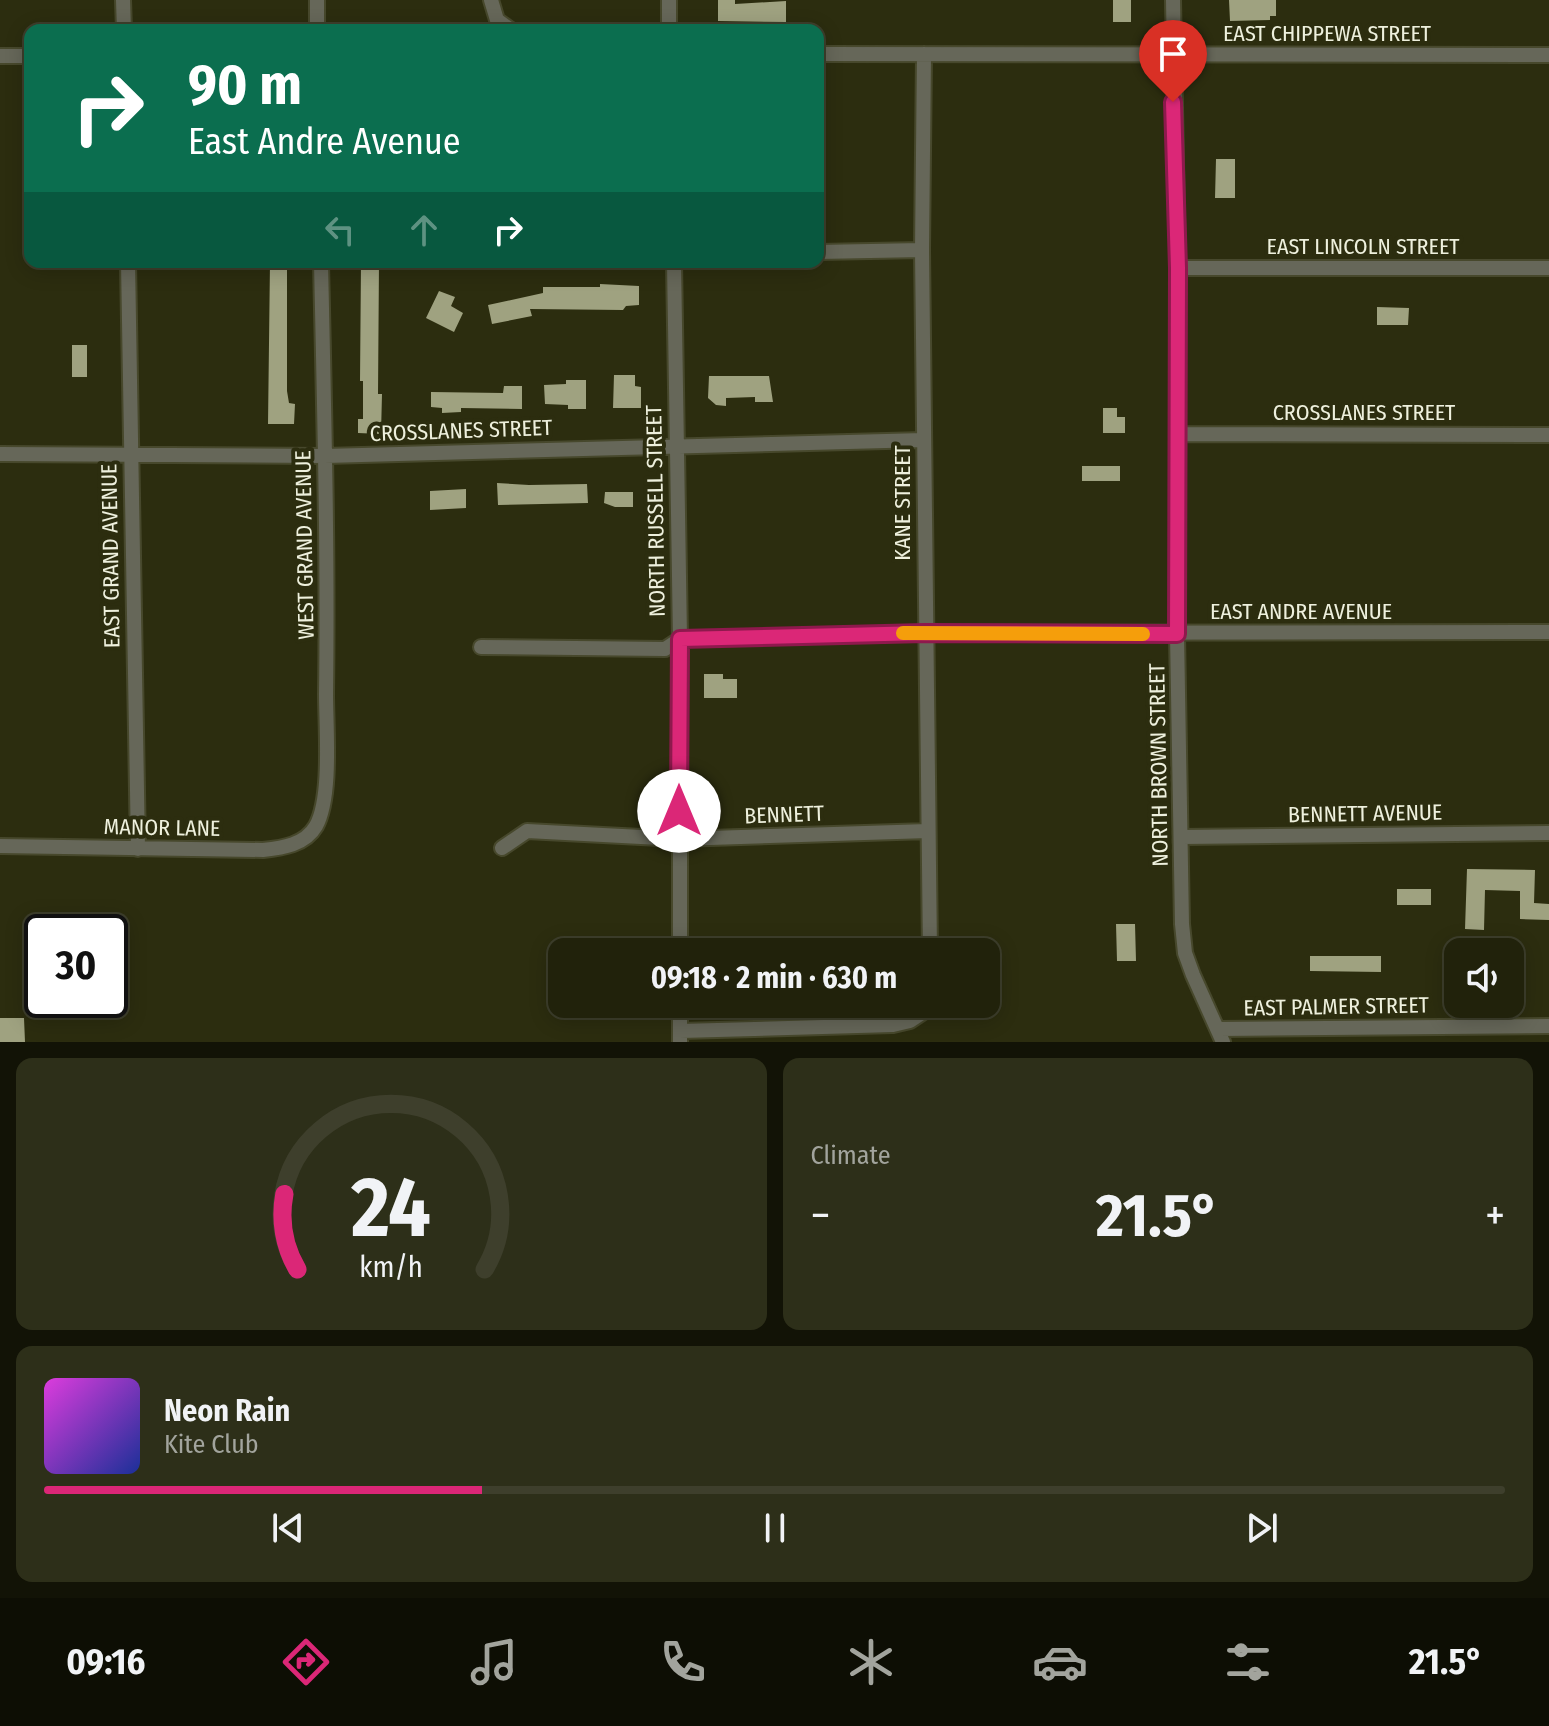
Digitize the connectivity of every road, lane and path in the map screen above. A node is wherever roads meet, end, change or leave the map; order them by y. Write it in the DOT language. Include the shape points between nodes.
graph roads {
  1 [pos="123,0"];
  2 [pos="317,0"];
  3 [pos="491,0"];
  4 [pos="669,0"];
  5 [pos="1173,0"];
  6 [pos="124,24"];
  7 [pos="317,24"];
  8 [pos="503,24"];
  9 [pos="669,24"];
  10 [pos="824,54"];
  11 [pos="924,54"];
  12 [pos="1549,55"];
  13 [pos="0,56"];
  14 [pos="24,56"];
  15 [pos="1172,56"];
  16 [pos="922,250"];
  17 [pos="824,252"];
  18 [pos="128,268"];
  19 [pos="321,268"];
  20 [pos="674,268"];
  21 [pos="1178,268"];
  22 [pos="1549,268"];
  23 [pos="1178,434"];
  24 [pos="1549,435"];
  25 [pos="924,440"];
  26 [pos="676,447"];
  27 [pos="0,454"];
  28 [pos="130,455"];
  29 [pos="325,456"];
  30 [pos="1549,632"];
  31 [pos="925,633"];
  32 [pos="1177,634"];
  33 [pos="680,639"];
  34 [pos="481,647"];
  35 [pos="316,826"];
  36 [pos="928,831"];
  37 [pos="1549,833"];
  38 [pos="1182,837"];
  39 [pos="679,839"];
  40 [pos="0,846"];
  41 [pos="502,848"];
  42 [pos="138,849"];
  43 [pos="680,938"];
  44 [pos="930,938"];
  45 [pos="913,1018"];
  46 [pos="1549,1026"];
  47 [pos="680,1036"];
  48 [pos="1221,1036"];
  1 -- 6 [label="street"];
  2 -- 7 [label="street"];
  3 -- 8 [label="street"];
  4 -- 9 [label="street"];
  5 -- 15 [label="street, NORTH BROWN STREET"];
  10 -- 11 [label="street, EAST CHIPPEWA STREET"];
  11 -- 15 [label="street, EAST CHIPPEWA STREET"];
  11 -- 16 [label="street, KANE STREET"];
  12 -- 15 [label="street, EAST CHIPPEWA STREET"];
  13 -- 14 [label="street"];
  15 -- 21 [label="street, NORTH BROWN STREET"];
  16 -- 17 [label="street"];
  16 -- 25 [label="street, KANE STREET"];
  18 -- 28 [label="street, EAST GRAND AVENUE"];
  19 -- 29 [label="street, WEST GRAND AVENUE"];
  20 -- 26 [label="street, NORTH RUSSELL STREET"];
  21 -- 22 [label="street, EAST LINCOLN STREET"];
  21 -- 23 [label="street, NORTH BROWN STREET"];
  23 -- 24 [label="street, CROSSLANES STREET"];
  23 -- 32 [label="street, NORTH BROWN STREET"];
  25 -- 26 [label="street, CROSSLANES STREET"];
  25 -- 31 [label="street, KANE STREET"];
  26 -- 29 [label="street, CROSSLANES STREET"];
  26 -- 33 [label="street, NORTH RUSSELL STREET"];
  27 -- 28 [label="street, CROSSLANES STREET"];
  28 -- 29 [label="street, CROSSLANES STREET"];
  28 -- 42 [label="street, EAST GRAND AVENUE"];
  29 -- 35 [label="street, WEST GRAND AVENUE" via="325,797"];
  30 -- 32 [label="street, EAST ANDRE AVENUE"];
  31 -- 32 [label="street, EAST ANDRE AVENUE"];
  31 -- 33 [label="street, EAST ANDRE AVENUE"];
  31 -- 36 [label="street, KANE STREET"];
  32 -- 38 [label="street, NORTH BROWN STREET"];
  33 -- 34 [label="street, EAST ANDRE AVENUE" via="665,649"];
  33 -- 39 [label="street, NORTH RUSSELL STREET"];
  35 -- 42 [label="street, MANOR LANE" via="303,840 263,850"];
  36 -- 39 [label="street, BENNETT"];
  36 -- 44 [label="street, KANE STREET"];
  37 -- 38 [label="street, BENNETT AVENUE"];
  38 -- 48 [label="street, NORTH BROWN STREET" via="1185,953"];
  39 -- 41 [label="street, BENNETT" via="527,831"];
  39 -- 43 [label="street, NORTH RUSSELL STREET"];
  40 -- 42 [label="street, MANOR LANE"];
  45 -- 47 [label="street" via="893,1025"];
  46 -- 48 [label="street, EAST PALMER STREET"];
}
